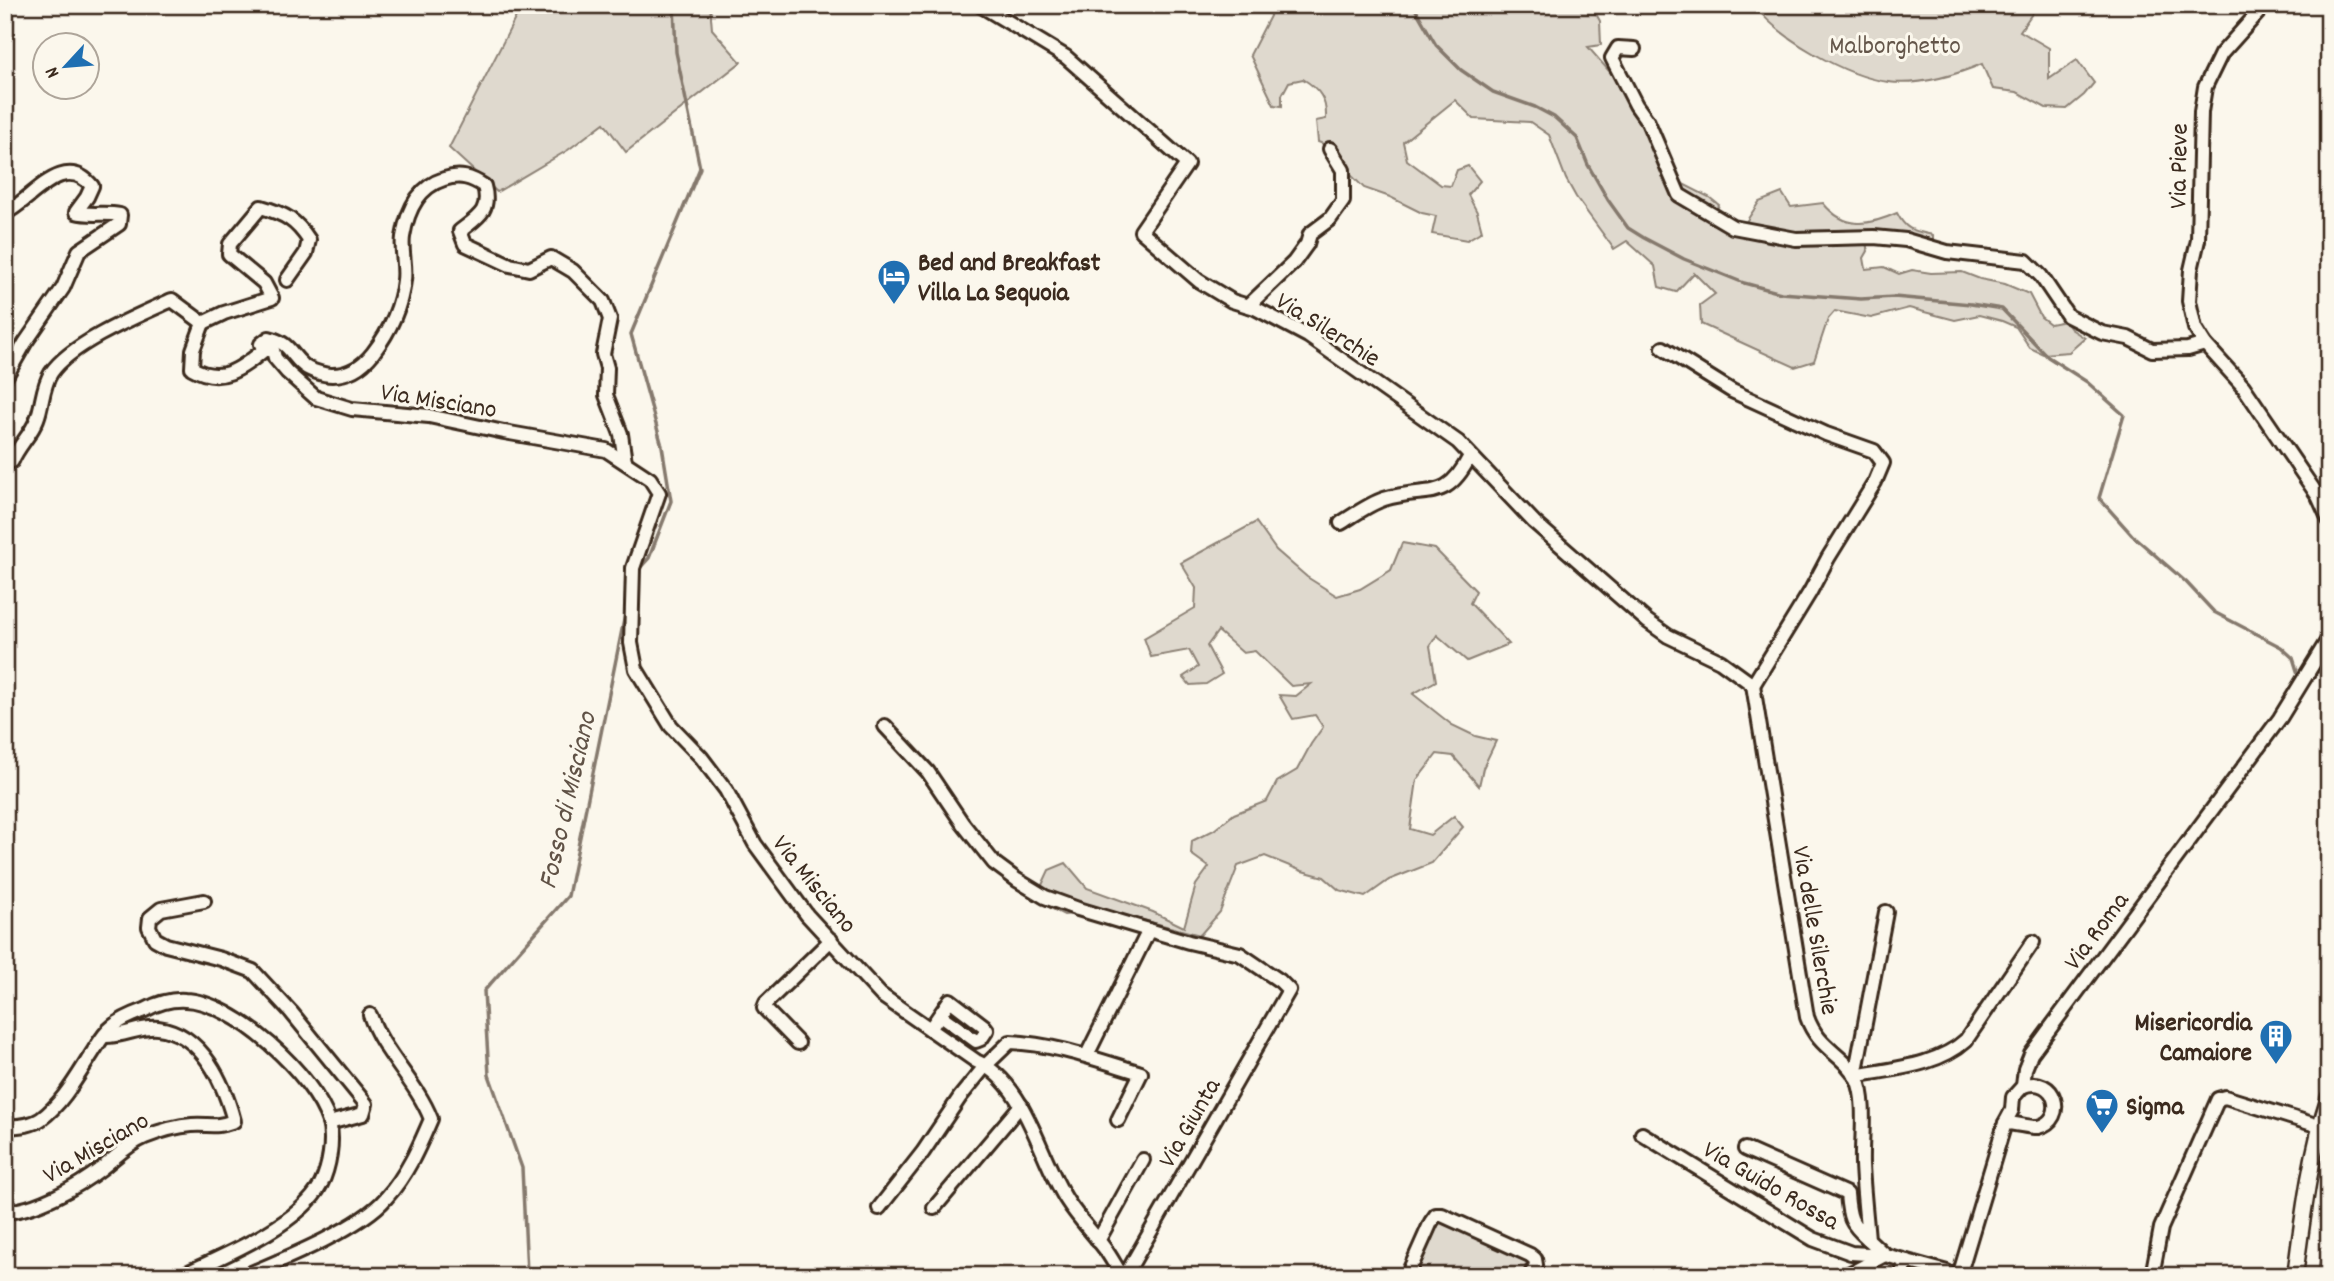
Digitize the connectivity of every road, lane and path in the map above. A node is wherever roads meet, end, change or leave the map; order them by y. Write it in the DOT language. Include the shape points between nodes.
graph roads {
  1 [pos="981,5"];
  2 [pos="2265,5"];
  3 [pos="1634,49"];
  4 [pos="1330,149"];
  5 [pos="5,213"];
  6 [pos="287,280"];
  7 [pos="1248,306"];
  8 [pos="203,323"];
  9 [pos="2205,344"];
  10 [pos="1662,348"];
  11 [pos="264,350"];
  12 [pos="5,378"];
  13 [pos="11,453"];
  14 [pos="1471,456"];
  15 [pos="625,462"];
  16 [pos="2329,520"];
  17 [pos="1341,523"];
  18 [pos="2329,638"];
  19 [pos="1753,685"];
  20 [pos="885,726"];
  21 [pos="204,901"];
  22 [pos="1886,912"];
  23 [pos="1149,930"];
  24 [pos="831,940"];
  25 [pos="2033,942"];
  26 [pos="370,1014"];
  27 [pos="940,1015"];
  28 [pos="930,1029"];
  29 [pos="104,1036"];
  30 [pos="798,1043"];
  31 [pos="1087,1055"];
  32 [pos="986,1065"];
  33 [pos="1855,1076"];
  34 [pos="2029,1084"];
  35 [pos="2329,1097"];
  36 [pos="1021,1105"];
  37 [pos="2012,1110"];
  38 [pos="1118,1120"];
  39 [pos="329,1123"];
  40 [pos="2005,1123"];
  41 [pos="2020,1123"];
  42 [pos="2319,1126"];
  43 [pos="5,1127"];
  44 [pos="1642,1134"];
  45 [pos="1745,1149"];
  46 [pos="1143,1160"];
  47 [pos="879,1208"];
  48 [pos="934,1208"];
  49 [pos="5,1212"];
  50 [pos="1868,1239"];
  51 [pos="1098,1241"];
  52 [pos="1885,1255"];
  53 [pos="1906,1261"];
  54 [pos="180,1276"];
  55 [pos="244,1276"];
  56 [pos="1124,1276"];
  57 [pos="1407,1276"];
  58 [pos="1530,1276"];
  59 [pos="1846,1276"];
  60 [pos="1901,1276"];
  61 [pos="1952,1276"];
  62 [pos="1959,1276"];
  63 [pos="2152,1276"];
  64 [pos="2295,1276"];
  1 -- 7 [label="street, Via Silerchie" via="1066,57 1187,164 1141,231 1199,281 1232,302"];
  2 -- 9 [label="street, Via Pieve" via="2221,54 2205,87 2198,240 2189,301 2195,328"];
  3 -- 9 [label="street" via="1618,48 1612,58 1648,122 1679,195 1733,227 1796,239 1906,240 1947,252 2026,261 2068,316 2102,333 2152,350"];
  4 -- 7 [label="street" via="1343,170 1343,201 1330,219 1310,234 1294,262"];
  5 -- 12 [label="street" via="48,180 67,173 85,177 92,186 76,212 120,215 119,224 79,251 62,288"];
  6 -- 8 [label="street" via="306,253 309,240 298,223 261,206 230,244 229,254 264,283 272,298"];
  7 -- 14 [label="street, Via Silerchie" via="1329,349"];
  8 -- 11 [label="street, Via Misciano" via="191,368 203,374 225,374"];
  8 -- 13 [label="street" via="172,300 111,329 63,359 50,374 28,436"];
  9 -- 16 [label="street, Via Pieve" via="2244,386 2318,496"];
  10 -- 19 [label="street" via="1732,391 1874,451 1884,463"];
  11 -- 15 [label="street, Via Misciano" via="273,351 287,372 316,398 352,409 429,416 606,450"];
  11 -- 15 [label="street, Via Misciano" via="261,344 269,338 280,341 303,366 330,375 351,373 388,334 399,304 404,280 403,239 412,204 436,182 473,178 484,186 488,198 482,213 460,231 465,244 530,269 551,258 573,271 603,301 610,318 603,354 606,395 621,434"];
  14 -- 17 [label="street" via="1454,482 1430,493 1379,501"];
  14 -- 19 [label="street, Via Silerchie" via="1534,522 1647,621 1720,660"];
  15 -- 24 [label="street, Via Misciano" via="650,480 659,493 633,568 631,643 636,669 671,726 726,790 779,880"];
  18 -- 34 [label="street, Via Roma" via="2280,718 2031,1054 2025,1069"];
  19 -- 33 [label="street, Via delle Silerchie" via="1807,1017 1820,1042"];
  20 -- 23 [label="street" via="928,772 994,863 1045,897"];
  21 -- 39 [label="street" via="161,909 150,918 155,939 253,971 366,1104 363,1114"];
  22 -- 33 [label="street"];
  23 -- 31 [label="street"];
  23 -- 56 [label="street, Via Giunta" via="1240,954 1289,990"];
  24 -- 28 [label="street, Via Misciano" via="881,995"];
  24 -- 30 [label="street" via="764,1008"];
  25 -- 33 [label="street" via="1956,1049 1923,1062"];
  26 -- 55 [label="street" via="431,1119 413,1160 384,1201 366,1217"];
  27 -- 28 [label="street"];
  28 -- 32 [label="street, Via Misciano"];
  29 -- 39 [label="street" via="110,1027 165,1000 206,1004 250,1029 292,1064"];
  29 -- 43 [label="street" via="59,1101 40,1120"];
  29 -- 49 [label="street, Via Misciano" via="160,1028 184,1037 217,1073 234,1121 219,1127 169,1129 144,1138 77,1185"];
  31 -- 32 [label="street" via="1010,1042"];
  31 -- 38 [label="street" via="1141,1073"];
  32 -- 36 [label="street, Via Misciano"];
  32 -- 47 [label="street"];
  33 -- 50 [label="street" via="1864,1129"];
  34 -- 37 [label="street" via="2013,1097"];
  34 -- 41 [label="street" via="2042,1085 2052,1094 2053,1116 2041,1126"];
  35 -- 42 [label="main road"];
  36 -- 48 [label="street"];
  36 -- 51 [label="street, Via Misciano" via="1055,1180"];
  37 -- 40 [label="street"];
  37 -- 41 [label="street"];
  39 -- 54 [label="street" via="330,1159 320,1186 296,1213 261,1237"];
  40 -- 41 [label="street"];
  40 -- 62 [label="street"];
  42 -- 63 [label="street" via="2225,1097 2218,1099 2161,1228"];
  42 -- 64 [label="main road"];
  44 -- 52 [label="street, Via Guido Rossa" via="1813,1239 1851,1253"];
  45 -- 50 [label="street" via="1847,1194 1849,1217"];
  46 -- 51 [label="street"];
  50 -- 52 [label="street"];
  51 -- 56 [label="street, Via Misciano"];
  52 -- 53 [label="street"];
  52 -- 59 [label="street"];
  53 -- 60 [label="street"];
  53 -- 61 [label="street"];
  57 -- 58 [label="street" via="1436,1215 1530,1255 1535,1259"];
}
